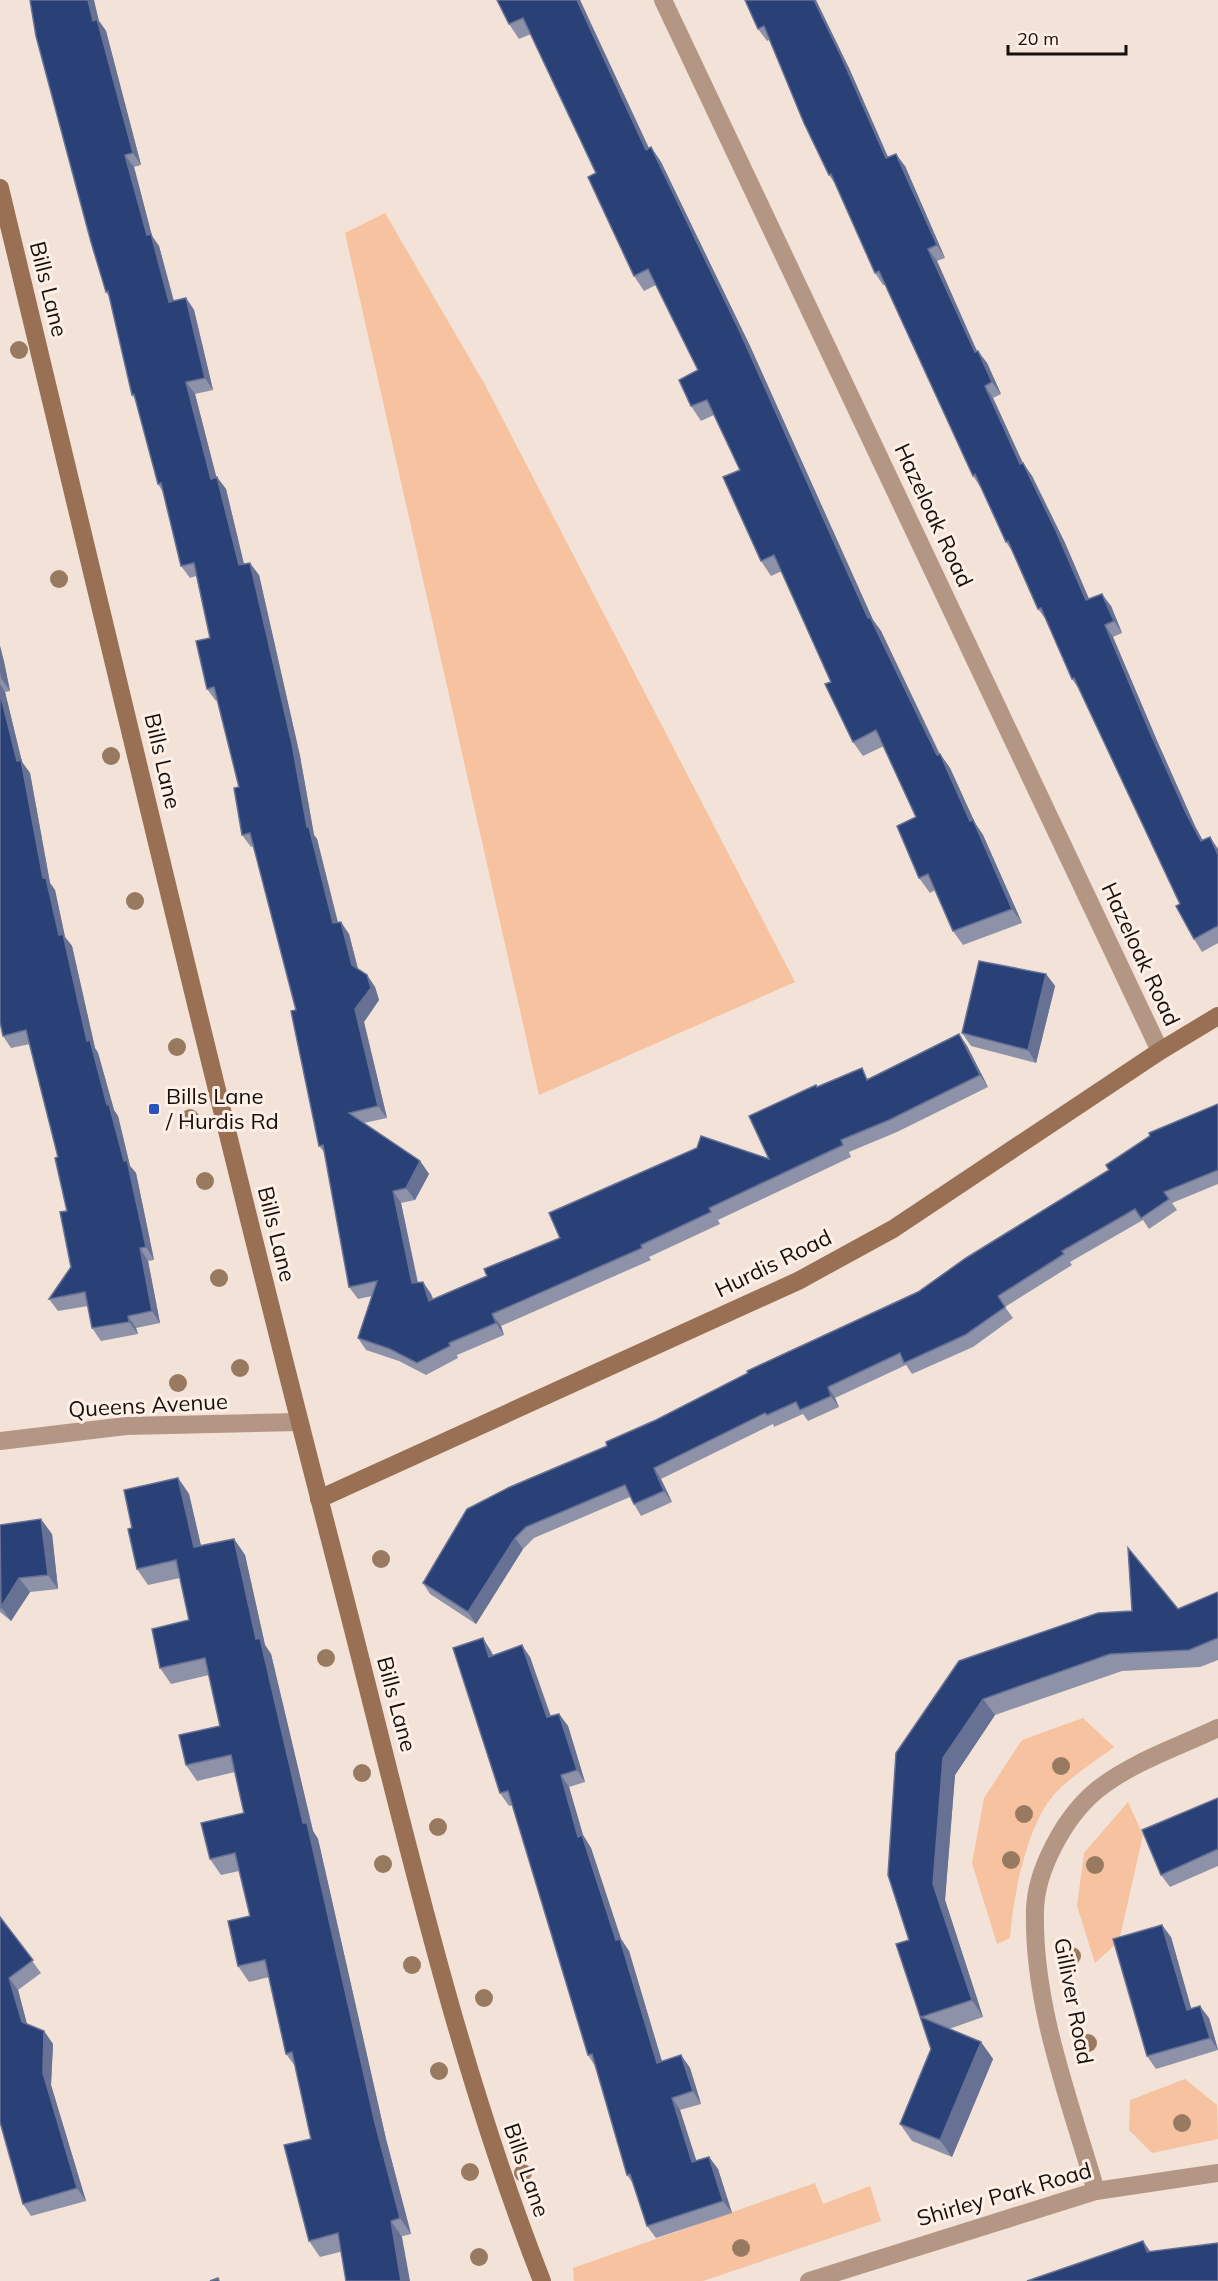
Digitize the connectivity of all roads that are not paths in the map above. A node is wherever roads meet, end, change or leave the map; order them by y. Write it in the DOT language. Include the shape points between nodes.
graph roads {
  1 [pos="663,0"];
  2 [pos="0,188"];
  3 [pos="1218,1016"];
  4 [pos="1160,1051"];
  5 [pos="299,1422"];
  6 [pos="0,1441"];
  7 [pos="319,1499"];
  8 [pos="1218,1728"];
  9 [pos="1218,2173"];
  10 [pos="1096,2191"];
  11 [pos="542,2281"];
  12 [pos="809,2281"];
  1 -- 4 [label="street, Hazeloak Road"];
  2 -- 5 [label="street, Bills Lane"];
  3 -- 4 [label="street, Hurdis Road"];
  4 -- 7 [label="street, Hurdis Road" via="893,1229 798,1281"];
  5 -- 6 [label="street, Queens Avenue" via="126,1426"];
  5 -- 7 [label="street, Bills Lane"];
  7 -- 11 [label="street, Bills Lane" via="465,2059 506,2190"];
  8 -- 10 [label="street, Gilliver Road" via="1123,1772 1095,1791 1065,1825 1045,1864 1034,1910 1038,1965 1048,2021"];
  9 -- 10 [label="street, Shirley Park Road"];
  10 -- 12 [label="street, Shirley Park Road"];
}
